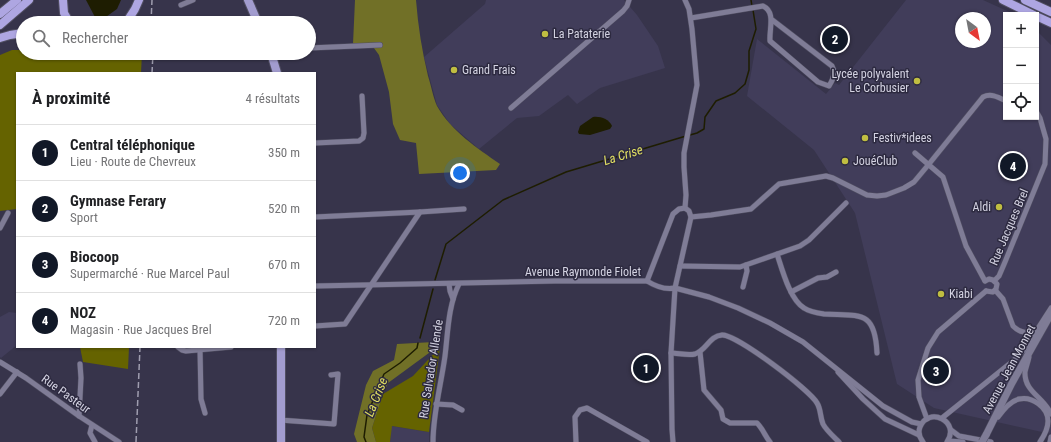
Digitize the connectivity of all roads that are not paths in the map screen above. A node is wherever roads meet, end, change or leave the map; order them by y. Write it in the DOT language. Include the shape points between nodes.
graph roads {
  1 [pos="10,0"];
  2 [pos="17,0"];
  3 [pos="29,0"];
  4 [pos="62,0"];
  5 [pos="139,0"];
  6 [pos="144,0"];
  7 [pos="193,0"];
  8 [pos="248,0"];
  9 [pos="628,0"];
  10 [pos="685,0"];
  11 [pos="1003,0"];
  12 [pos="1025,0"];
  13 [pos="181,5"];
  14 [pos="0,11"];
  15 [pos="1029,12"];
  16 [pos="1051,12"];
  17 [pos="0,14"];
  18 [pos="66,16"];
  19 [pos="130,16"];
  20 [pos="137,16"];
  21 [pos="255,16"];
  22 [pos="1039,17"];
  23 [pos="691,18"];
  24 [pos="771,19"];
  25 [pos="1051,23"];
  26 [pos="0,24"];
  27 [pos="16,34"];
  28 [pos="0,38"];
  29 [pos="380,44"];
  30 [pos="316,48"];
  31 [pos="273,60"];
  32 [pos="277,72"];
  33 [pos="362,96"];
  34 [pos="1003,100"];
  35 [pos="511,108"];
  36 [pos="1039,116"];
  37 [pos="316,143"];
  38 [pos="915,152"];
  39 [pos="929,164"];
  40 [pos="846,203"];
  41 [pos="685,208"];
  42 [pos="464,209"];
  43 [pos="420,212"];
  44 [pos="8,214"];
  45 [pos="316,217"];
  46 [pos="691,217"];
  47 [pos="0,228"];
  48 [pos="777,254"];
  49 [pos="680,266"];
  50 [pos="746,266"];
  51 [pos="836,272"];
  52 [pos="647,281"];
  53 [pos="985,281"];
  54 [pos="994,281"];
  55 [pos="449,284"];
  56 [pos="459,284"];
  57 [pos="371,285"];
  58 [pos="316,286"];
  59 [pos="744,287"];
  60 [pos="675,288"];
  61 [pos="995,290"];
  62 [pos="986,291"];
  63 [pos="791,292"];
  64 [pos="453,299"];
  65 [pos="1051,308"];
  66 [pos="1051,314"];
  67 [pos="316,326"];
  68 [pos="1037,330"];
  69 [pos="179,348"];
  70 [pos="216,348"];
  71 [pos="281,348"];
  72 [pos="200,349"];
  73 [pos="1031,349"];
  74 [pos="700,352"];
  75 [pos="671,353"];
  76 [pos="877,353"];
  77 [pos="0,362"];
  78 [pos="80,364"];
  79 [pos="830,364"];
  80 [pos="17,372"];
  81 [pos="331,375"];
  82 [pos="0,394"];
  83 [pos="436,404"];
  84 [pos="462,410"];
  85 [pos="205,413"];
  86 [pos="1051,414"];
  87 [pos="79,416"];
  88 [pos="942,418"];
  89 [pos="927,419"];
  90 [pos="280,420"];
  91 [pos="921,424"];
  92 [pos="92,425"];
  93 [pos="951,430"];
  94 [pos="919,435"];
  95 [pos="986,435"];
  96 [pos="1051,437"];
  97 [pos="95,442"];
  98 [pos="119,442"];
  99 [pos="281,442"];
  100 [pos="433,442"];
  101 [pos="576,442"];
  102 [pos="647,442"];
  103 [pos="673,442"];
  104 [pos="770,442"];
  105 [pos="839,442"];
  106 [pos="923,442"];
  107 [pos="948,442"];
  108 [pos="963,442"];
  109 [pos="982,442"];
  110 [pos="991,442"];
  111 [pos="1040,442"];
  112 [pos="1050,442"];
  1 -- 14 [label="highway"];
  2 -- 17 [label="highway"];
  3 -- 26 [label="highway"];
  4 -- 18 [label="highway"];
  5 -- 19 [label="highway"];
  6 -- 20 [label="highway"];
  7 -- 13 [label="street"];
  8 -- 21 [label="main road"];
  9 -- 35 [label="street" via="623,11"];
  10 -- 23 [label="street"];
  11 -- 15 [label="highway"];
  12 -- 16 [label="highway"];
  22 -- 25 [label="highway"];
  23 -- 24 [label="street" via="763,6 770,11"];
  23 -- 41 [label="street" via="697,85 684,160"];
  24 -- 24 [label="street" via="770,41 818,82 828,86 834,75 832,66"];
  27 -- 28 [label="highway"];
  29 -- 30 [label="street"];
  31 -- 32 [label="main road"];
  33 -- 37 [label="street" via="363,138 359,141"];
  34 -- 39 [label="street" via="993,95 983,97"];
  36 -- 54 [label="street, Rue Jacques Brel" via="1046,139 1045,164 1033,198"];
  38 -- 39 [label="street"];
  39 -- 46 [label="street" via="914,182 886,195 867,195 826,176 779,184 751,209"];
  39 -- 53 [label="street" via="943,177 966,246"];
  40 -- 48 [label="street" via="809,240"];
  41 -- 46 [label="street"];
  41 -- 52 [label="street" via="673,214"];
  42 -- 43 [label="street"];
  43 -- 45 [label="street"];
  43 -- 57 [label="street"];
  44 -- 47 [label="street"];
  46 -- 49 [label="street"];
  48 -- 50 [label="street"];
  48 -- 63 [label="street"];
  49 -- 50 [label="street"];
  49 -- 60 [label="street"];
  50 -- 59 [label="street"];
  51 -- 63 [label="street"];
  52 -- 56 [label="street, Avenue Raymonde Fiolet"];
  52 -- 60 [label="street, Avenue Raymonde Fiolet" via="659,287"];
  53 -- 54 [label="street"];
  53 -- 62 [label="street"];
  54 -- 61 [label="street" via="997,284"];
  55 -- 56 [label="street, Avenue Raymonde Fiolet"];
  55 -- 57 [label="street, Avenue Raymonde Fiolet"];
  55 -- 64 [label="street, Rue Salvador Allende"];
  56 -- 64 [label="street, Rue Salvador Allende"];
  57 -- 58 [label="street, Avenue Raymonde Fiolet"];
  57 -- 67 [label="street" via="345,324"];
  60 -- 75 [label="street"];
  60 -- 79 [label="street, Avenue Raymonde Fiolet" via="709,297 770,323 803,342"];
  61 -- 62 [label="street"];
  61 -- 68 [label="street" via="1003,299 1013,326 1021,332"];
  62 -- 89 [label="street" via="938,332 928,348 918,380 919,397"];
  63 -- 76 [label="street" via="803,308 812,312 858,316 868,320 877,339"];
  64 -- 83 [label="street, Rue Salvador Allende"];
  65 -- 68 [label="street"];
  66 -- 73 [label="main road, Avenue Jean Monnet"];
  68 -- 88 [label="street" via="1013,361"];
  69 -- 72 [label="street"];
  70 -- 72 [label="street"];
  71 -- 90 [label="main road"];
  72 -- 85 [label="street" via="201,399"];
  73 -- 86 [label="street" via="1025,373 1026,382"];
  73 -- 95 [label="main road, Avenue Jean Monnet"];
  74 -- 75 [label="street"];
  74 -- 104 [label="street" via="704,390 721,410 723,419 730,423 757,423"];
  74 -- 105 [label="street" via="715,336 734,338 771,362 799,385 817,403 823,425"];
  75 -- 103 [label="street"];
  77 -- 80 [label="street, Rue Pasteur"];
  78 -- 87 [label="street"];
  79 -- 91 [label="street, Avenue Raymonde Fiolet" via="883,406 912,422"];
  79 -- 94 [label="street, Avenue Raymonde Fiolet" via="881,416"];
  80 -- 82 [label="street"];
  80 -- 87 [label="street, Rue Pasteur"];
  81 -- 90 [label="street" via="338,374 334,424"];
  83 -- 84 [label="street" via="453,405"];
  83 -- 100 [label="street, Rue Salvador Allende"];
  87 -- 92 [label="street, Rue Pasteur"];
  88 -- 89 [label="street" via="934,416"];
  88 -- 93 [label="street"];
  89 -- 91 [label="street"];
  90 -- 99 [label="main road"];
  91 -- 94 [label="street"];
  92 -- 97 [label="street" via="90,433"];
  92 -- 98 [label="street, Rue Pasteur"];
  93 -- 107 [label="street"];
  93 -- 110 [label="street" via="959,436"];
  94 -- 106 [label="street"];
  95 -- 109 [label="main road, Avenue Jean Monnet, bridge"];
  95 -- 111 [label="street" via="1009,404 1018,399 1026,399 1038,403 1046,413 1046,431"];
  96 -- 112 [label="street"];
  101 -- 102 [label="street" via="575,418 580,410 587,408"];
  107 -- 108 [label="street"];
}
